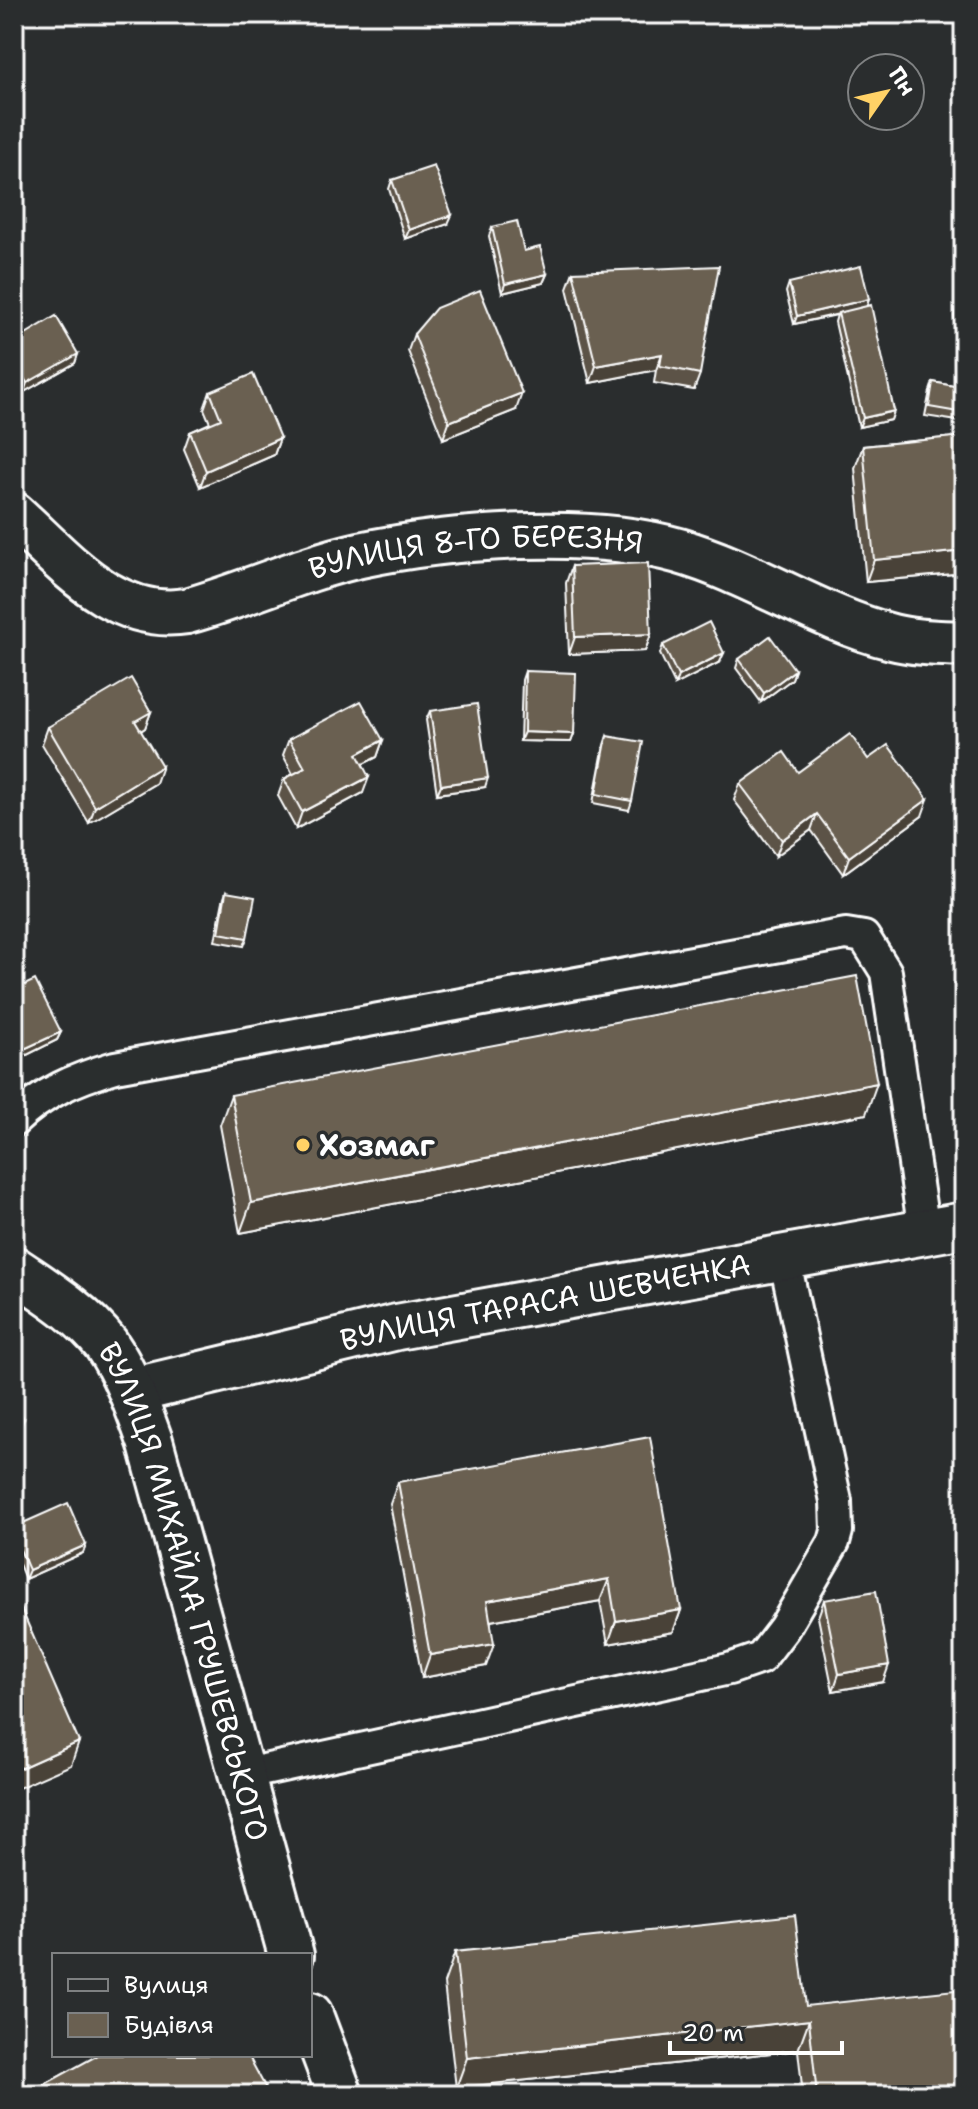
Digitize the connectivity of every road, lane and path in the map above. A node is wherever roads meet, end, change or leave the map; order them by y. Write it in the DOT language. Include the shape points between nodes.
graph roads {
  1 [pos="14,515"];
  2 [pos="964,644"];
  3 [pos="14,1121"];
  4 [pos="944,1228"];
  5 [pos="784,1257"];
  6 [pos="14,1269"];
  7 [pos="131,1391"];
  8 [pos="241,1775"];
  9 [pos="290,1953"];
  10 [pos="312,2020"];
  11 [pos="340,2095"];
  1 -- 2 [label="street, ВУЛИЦЯ 8-ГО БЕРЕЗНЯ" via="103,593 154,614 187,611 358,556 489,538 589,539 675,550 868,629 893,637"];
  3 -- 4 [label="lane" via="71,1079 115,1067 846,934 864,937 886,972"];
  4 -- 5 [label="street, ВУЛИЦЯ ТАРАСА ШЕВЧЕНКА"];
  5 -- 7 [label="street, ВУЛИЦЯ ТАРАСА ШЕВЧЕНКА" via="397,1327"];
  5 -- 8 [label="lane" via="836,1501 837,1531 826,1558 761,1658"];
  6 -- 7 [label="street, ВУЛИЦЯ МИХАЙЛА ГРУШЕВСЬКОГО" via="70,1308 106,1344"];
  7 -- 8 [label="street, ВУЛИЦЯ МИХАЙЛА ГРУШЕВСЬКОГО" via="150,1441"];
  8 -- 9 [label="street, ВУЛИЦЯ МИХАЙЛА ГРУШЕВСЬКОГО"];
  10 -- 11 [label="street"];
}
